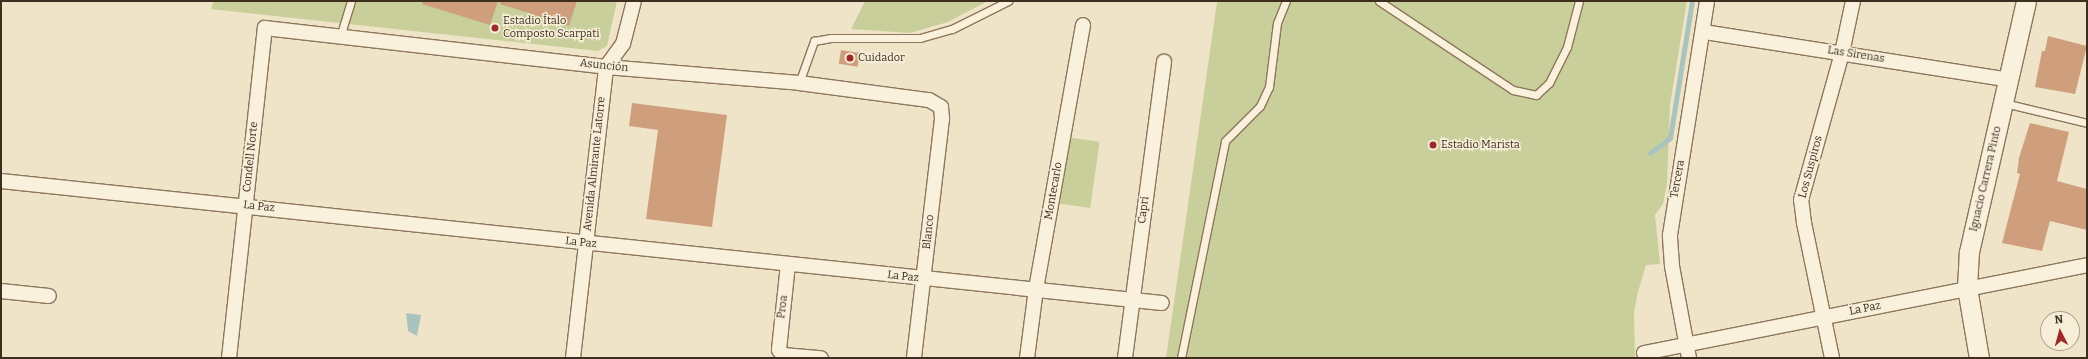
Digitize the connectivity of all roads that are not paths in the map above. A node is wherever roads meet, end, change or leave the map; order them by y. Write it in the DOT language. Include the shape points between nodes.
graph roads {
  1 [pos="351,1"];
  2 [pos="634,1"];
  3 [pos="1008,1"];
  4 [pos="1286,1"];
  5 [pos="1379,1"];
  6 [pos="1579,1"];
  7 [pos="1707,1"];
  8 [pos="1853,1"];
  9 [pos="2026,1"];
  10 [pos="1083,25"];
  11 [pos="265,28"];
  12 [pos="1704,32"];
  13 [pos="340,38"];
  14 [pos="1842,53"];
  15 [pos="1164,62"];
  16 [pos="606,67"];
  17 [pos="2009,80"];
  18 [pos="799,83"];
  19 [pos="2003,103"];
  20 [pos="941,107"];
  21 [pos="2087,123"];
  22 [pos="1,181"];
  23 [pos="246,206"];
  24 [pos="587,244"];
  25 [pos="788,264"];
  26 [pos="2087,265"];
  27 [pos="924,280"];
  28 [pos="1968,288"];
  29 [pos="1036,289"];
  30 [pos="1,291"];
  31 [pos="49,296"];
  32 [pos="1132,300"];
  33 [pos="1162,303"];
  34 [pos="1824,317"];
  35 [pos="1688,352"];
  36 [pos="1644,353"];
  37 [pos="796,357"];
  38 [pos="230,358"];
  39 [pos="573,358"];
  40 [pos="821,358"];
  41 [pos="914,358"];
  42 [pos="1028,358"];
  43 [pos="1125,358"];
  44 [pos="1181,358"];
  45 [pos="1832,358"];
  46 [pos="1979,358"];
  1 -- 13 [label="lane"];
  2 -- 16 [label="street" via="623,44"];
  3 -- 18 [label="lane" via="952,29 920,38 831,38 814,41"];
  4 -- 44 [label="lane" via="1277,23 1269,87 1260,106 1225,141"];
  5 -- 6 [label="lane" via="1513,90 1536,94 1549,83 1567,47"];
  7 -- 12 [label="street, Tercera"];
  8 -- 14 [label="street, Los Suspiros"];
  9 -- 17 [label="street, Ignacio Carrera Pinto"];
  10 -- 29 [label="street, Montecarlo"];
  11 -- 13 [label="street, Asunción"];
  11 -- 23 [label="street, Condell Norte"];
  12 -- 14 [label="street, Las Sirenas"];
  12 -- 35 [label="street, Tercera" via="1670,235 1672,266"];
  13 -- 16 [label="street, Asunción"];
  14 -- 17 [label="street, Las Sirenas"];
  14 -- 34 [label="street, Los Suspiros" via="1801,200"];
  15 -- 32 [label="street, Capri"];
  16 -- 18 [label="street, Asunción"];
  16 -- 24 [label="street, Avenida Almirante Latorre"];
  17 -- 19 [label="street, Ignacio Carrera Pinto"];
  18 -- 20 [label="street, Asunción" via="929,100"];
  19 -- 21 [label="lane"];
  19 -- 28 [label="street, Ignacio Carrera Pinto" via="1969,252"];
  20 -- 27 [label="street, Blanco" via="942,119"];
  22 -- 23 [label="street, La Paz"];
  23 -- 24 [label="street, La Paz"];
  23 -- 38 [label="street, Condell Norte"];
  24 -- 25 [label="street, La Paz"];
  24 -- 39 [label="street, Avenida Almirante Latorre"];
  25 -- 27 [label="street, La Paz"];
  25 -- 37 [label="street, Proa" via="779,350 783,355"];
  26 -- 28 [label="street, La Paz"];
  27 -- 29 [label="street, La Paz"];
  27 -- 41 [label="street, Blanco"];
  28 -- 34 [label="street, La Paz"];
  28 -- 46 [label="street, Ignacio Carrera Pinto"];
  29 -- 32 [label="street, La Paz"];
  29 -- 42 [label="street, Montecarlo"];
  30 -- 31 [label="street"];
  32 -- 33 [label="street, La Paz"];
  32 -- 43 [label="street, Capri"];
  34 -- 35 [label="street, La Paz"];
  34 -- 45 [label="street, Los Suspiros"];
  35 -- 36 [label="street, La Paz"];
  37 -- 40 [label="street"];
}
